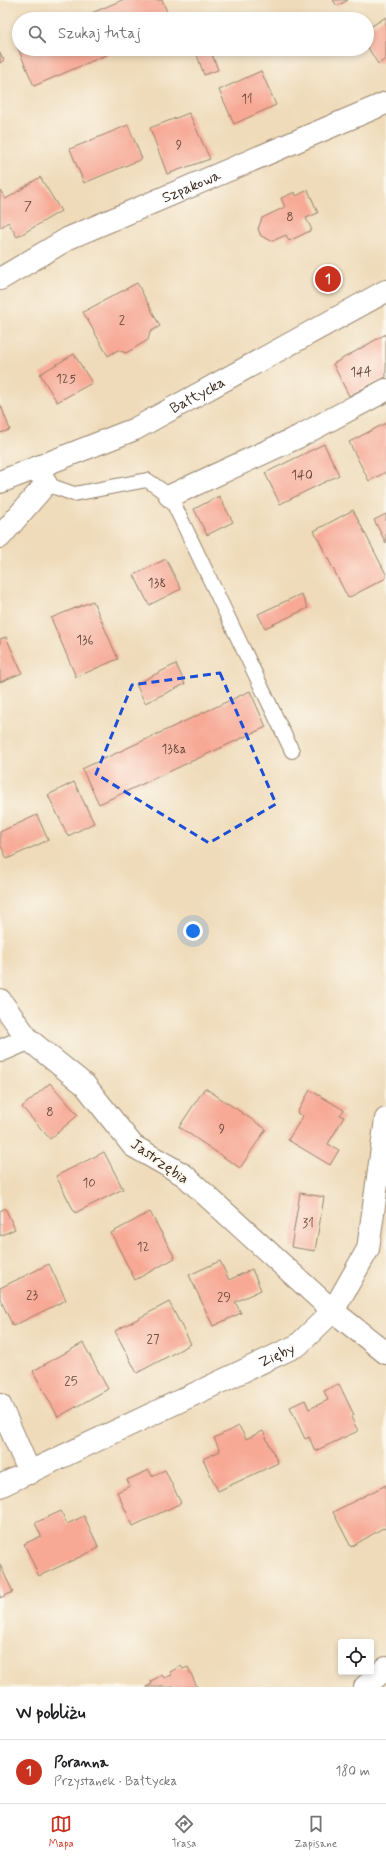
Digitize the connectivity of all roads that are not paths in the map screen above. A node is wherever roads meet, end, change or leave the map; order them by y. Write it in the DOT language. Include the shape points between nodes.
graph roads {
  1 [pos="386,103"];
  2 [pos="0,278"];
  3 [pos="386,291"];
  4 [pos="386,390"];
  5 [pos="42,476"];
  6 [pos="0,482"];
  7 [pos="170,496"];
  8 [pos="0,537"];
  9 [pos="292,751"];
  10 [pos="0,1000"];
  11 [pos="28,1039"];
  12 [pos="0,1051"];
  13 [pos="386,1119"];
  14 [pos="333,1311"];
  15 [pos="386,1353"];
  16 [pos="0,1405"];
  17 [pos="30,1473"];
  18 [pos="0,1486"];
  19 [pos="386,1668"];
  20 [pos="365,1687"];
  1 -- 2 [label="street, Szpakowa" via="68,238"];
  3 -- 5 [label="street, Bałtycka" via="135,429"];
  4 -- 7 [label="street" via="298,437"];
  5 -- 6 [label="street, Bałtycka"];
  5 -- 7 [label="lane" via="74,494 147,480"];
  5 -- 8 [label="street"];
  7 -- 9 [label="lane"];
  10 -- 11 [label="street, Jastrzębia"];
  11 -- 12 [label="street"];
  11 -- 14 [label="street, Jastrzębia" via="85,1085 133,1146 184,1175"];
  13 -- 14 [label="street, Zięby" via="368,1249"];
  14 -- 15 [label="street, Jastrzębia"];
  14 -- 17 [label="street, Zięby" via="298,1345"];
  16 -- 17 [label="street"];
  17 -- 18 [label="street, Zięby"];
  19 -- 20 [label="street"];
}
